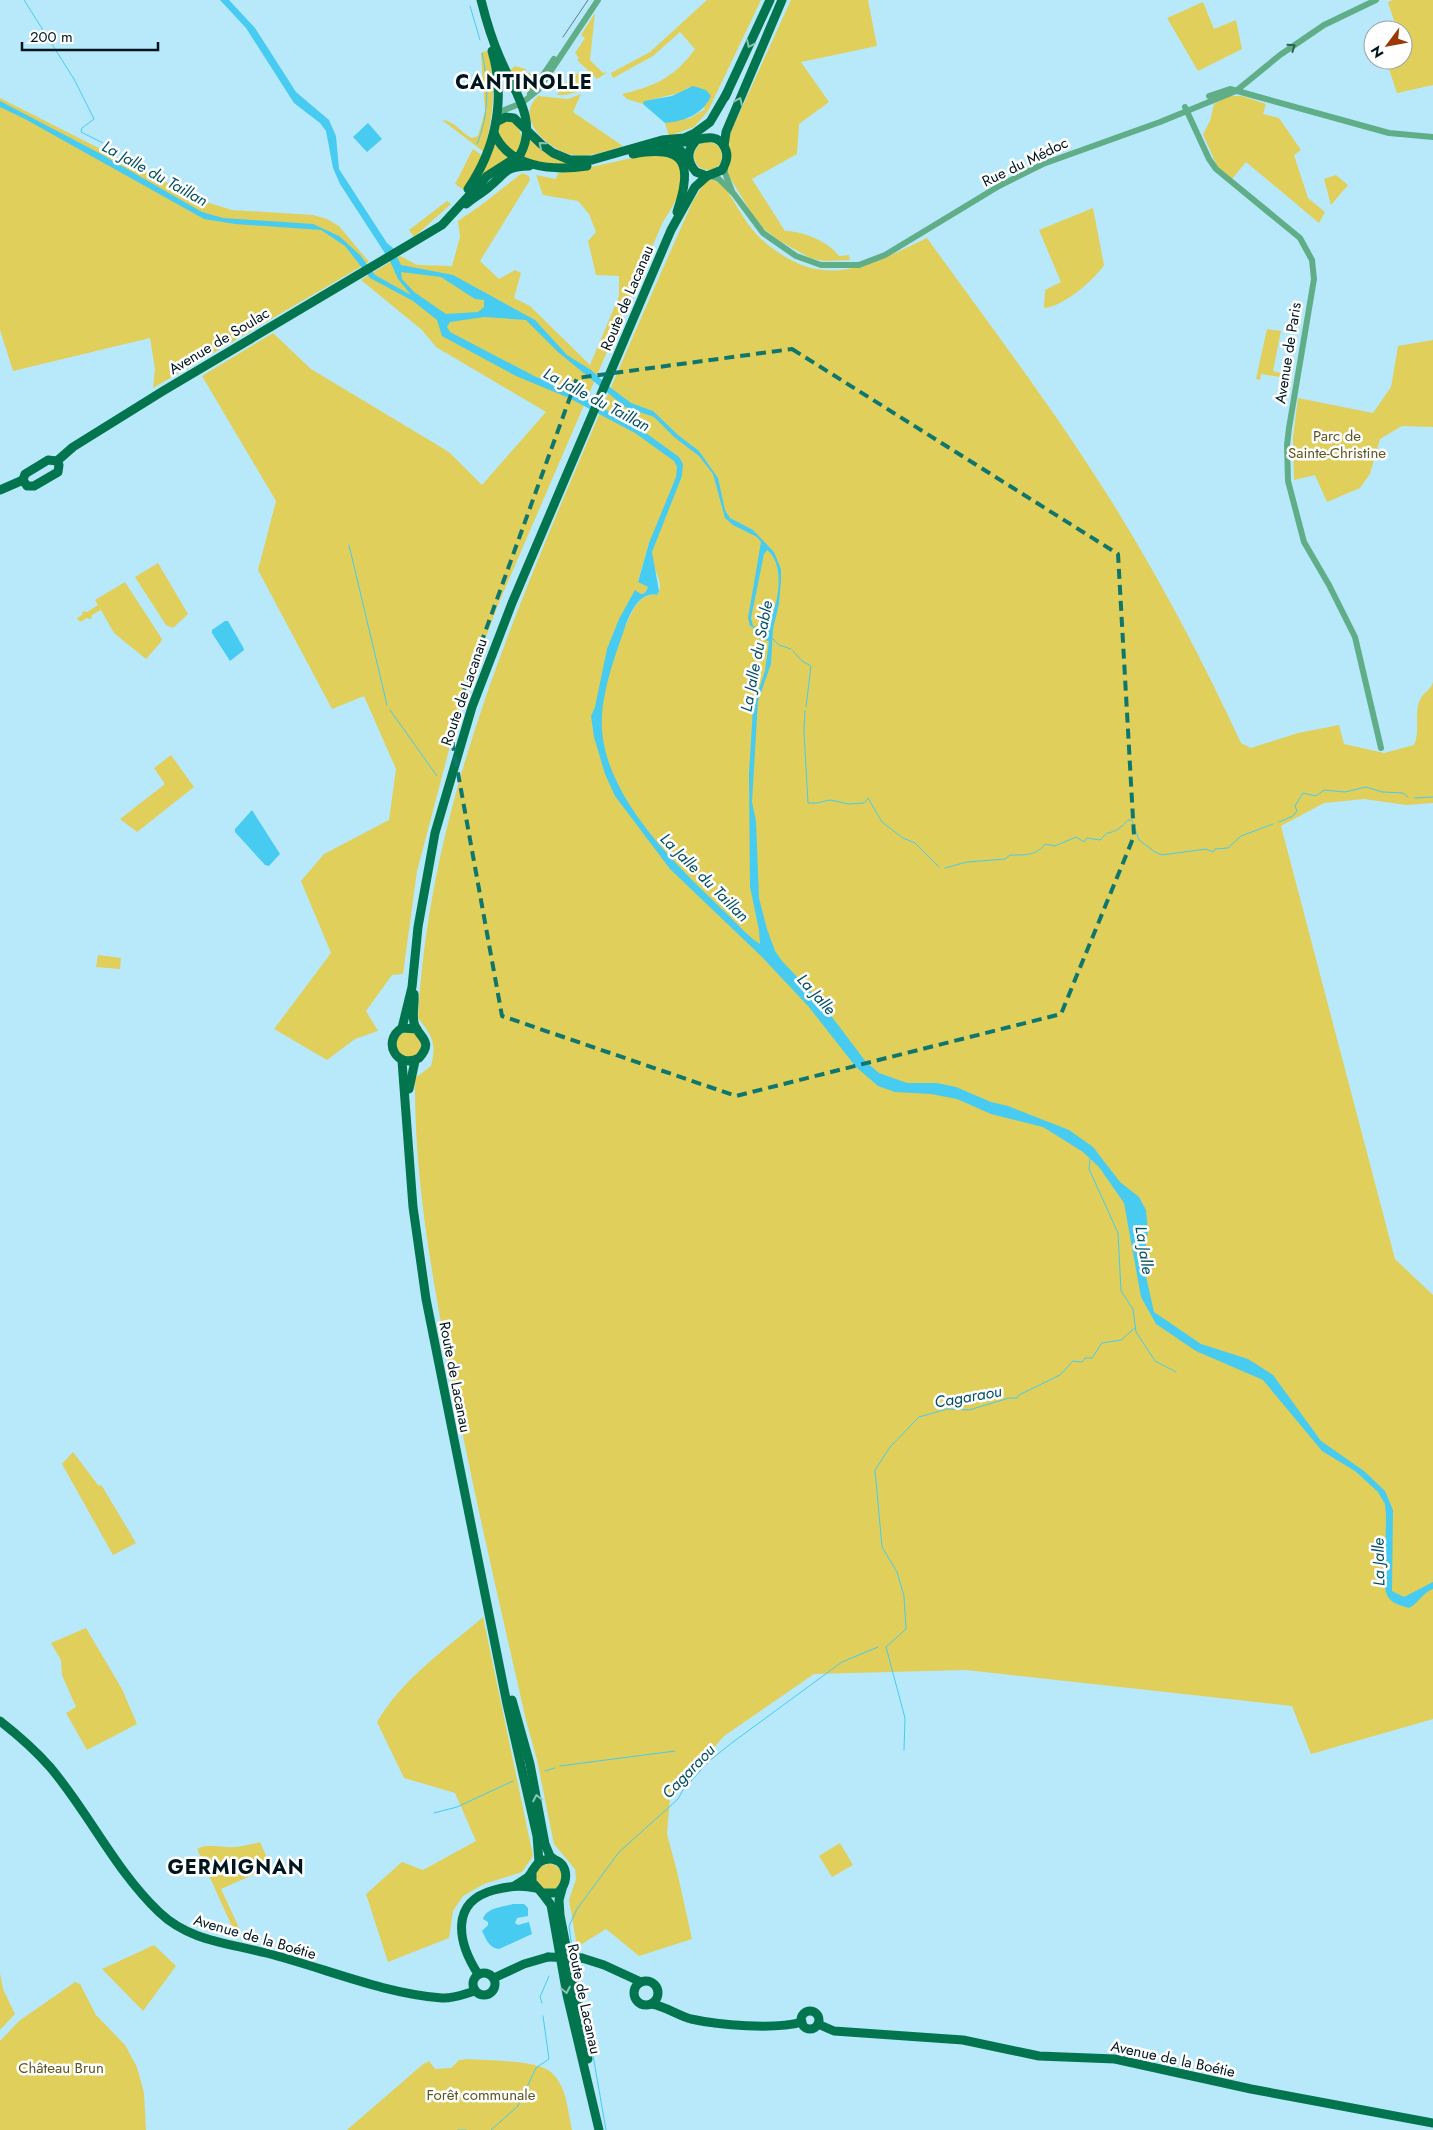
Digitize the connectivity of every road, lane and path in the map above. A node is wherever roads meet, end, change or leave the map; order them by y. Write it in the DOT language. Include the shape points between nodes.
graph roads {
  1 [pos="479,0"];
  2 [pos="594,0"];
  3 [pos="598,0"];
  4 [pos="770,0"];
  5 [pos="782,0"];
  6 [pos="1376,0"];
  7 [pos="1236,91"];
  8 [pos="727,93"];
  9 [pos="526,100"];
  10 [pos="1187,111"];
  11 [pos="497,118"];
  12 [pos="526,129"];
  13 [pos="494,133"];
  14 [pos="1433,136"];
  15 [pos="706,137"];
  16 [pos="695,142"];
  17 [pos="651,143"];
  18 [pos="724,146"];
  19 [pos="632,154"];
  20 [pos="515,158"];
  21 [pos="688,158"];
  22 [pos="725,165"];
  23 [pos="542,166"];
  24 [pos="692,167"];
  25 [pos="709,176"];
  26 [pos="734,194"];
  27 [pos="456,212"];
  28 [pos="675,217"];
  29 [pos="672,230"];
  30 [pos="417,240"];
  31 [pos="56,461"];
  32 [pos="23,480"];
  33 [pos="0,490"];
  34 [pos="1380,748"];
  35 [pos="412,987"];
  36 [pos="402,1028"];
  37 [pos="417,1029"];
  38 [pos="402,1060"];
  39 [pos="415,1061"];
  40 [pos="406,1106"];
  41 [pos="498,1649"];
  42 [pos="0,1720"];
  43 [pos="555,1860"];
  44 [pos="539,1862"];
  45 [pos="532,1871"];
  46 [pos="514,1886"];
  47 [pos="562,1889"];
  48 [pos="539,1891"];
  49 [pos="478,1974"];
  50 [pos="622,1974"];
  51 [pos="494,1978"];
  52 [pos="641,1982"];
  53 [pos="475,1991"];
  54 [pos="634,1991"];
  55 [pos="658,1994"];
  56 [pos="651,2004"];
  57 [pos="673,2012"];
  58 [pos="802,2022"];
  59 [pos="818,2024"];
  60 [pos="596,2114"];
  61 [pos="1433,2123"];
  62 [pos="599,2130"];
  1 -- 9 [label="main road" via="500,58"];
  1 -- 11 [label="main road" via="495,60"];
  2 -- 9 [label="street"];
  3 -- 9 [label="street" via="546,80"];
  4 -- 8 [label="main road, one-way"];
  18 -- 5 [label="main road, one-way" via="726,132"];
  7 -- 6 [label="street, one-way" via="1324,25"];
  7 -- 10 [label="street, Rue du Médoc" via="1220,91"];
  7 -- 14 [label="street, Rue du Médoc" via="1388,132"];
  8 -- 15 [label="main road"];
  8 -- 17 [label="main road" via="713,118 701,130 689,136"];
  9 -- 11 [label="street"];
  9 -- 12 [label="main road"];
  10 -- 26 [label="street, Rue du Médoc" via="1043,164 900,246 859,265 840,267 808,262 763,233"];
  10 -- 34 [label="street, Avenue de Paris" via="1216,169 1300,238 1312,260 1314,279 1287,445 1288,481 1304,542 1355,637"];
  11 -- 12 [label="main road" via="512,117"];
  11 -- 13 [label="main road"];
  17 -- 12 [label="main road, one-way" via="604,158 576,161 546,149"];
  12 -- 20 [label="main road" via="521,154"];
  13 -- 20 [label="main road" via="500,145"];
  13 -- 30 [label="main road" via="482,166 464,195"];
  15 -- 16 [label="main road"];
  15 -- 18 [label="main road" via="716,139"];
  16 -- 17 [label="main road"];
  16 -- 21 [label="main road"];
  18 -- 22 [label="main road"];
  19 -- 21 [label="main road" via="664,146 679,149"];
  19 -- 23 [label="main road" via="581,167"];
  19 -- 28 [label="main road" via="666,151 683,165 686,184"];
  20 -- 23 [label="main road"];
  20 -- 27 [label="main road" via="487,176"];
  21 -- 24 [label="main road"];
  22 -- 25 [label="main road"];
  22 -- 26 [label="street, Rue du Médoc" via="725,174"];
  23 -- 27 [label="main road" via="509,168"];
  24 -- 25 [label="main road" via="701,175"];
  24 -- 28 [label="main road, Route de Lacanau" via="692,180"];
  25 -- 26 [label="street, Rue du Médoc" via="719,179"];
  25 -- 29 [label="main road, Route de Lacanau" via="702,178 695,187"];
  27 -- 30 [label="main road" via="442,226"];
  28 -- 29 [label="main road, Route de Lacanau"];
  29 -- 35 [label="main road, Route de Lacanau" via="502,627 460,743 430,858"];
  30 -- 31 [label="main road, Avenue de Soulac" via="163,391"];
  31 -- 32 [label="main road, Avenue de Soulac" via="48,460 25,474"];
  31 -- 32 [label="main road, Avenue de Soulac" via="58,472 34,486 27,486"];
  32 -- 33 [label="main road, Avenue de Soulac"];
  35 -- 36 [label="main road"];
  35 -- 37 [label="main road"];
  36 -- 37 [label="main road"];
  36 -- 38 [label="main road" via="394,1035 391,1046"];
  37 -- 39 [label="main road" via="425,1038 426,1046"];
  38 -- 39 [label="main road"];
  38 -- 40 [label="main road"];
  39 -- 40 [label="main road"];
  40 -- 41 [label="main road, Route de Lacanau" via="413,1208 426,1299"];
  43 -- 41 [label="main road, Route de Lacanau, one-way" via="545,1844 530,1764"];
  41 -- 44 [label="main road, Route de Lacanau" via="537,1836"];
  42 -- 53 [label="main road, Avenue de la Boétie" via="50,1767 140,1891 179,1928 213,1942 266,1953 373,1985 442,1998"];
  43 -- 44 [label="main road"];
  43 -- 47 [label="main road" via="566,1873"];
  44 -- 45 [label="main road"];
  45 -- 46 [label="main road"];
  45 -- 48 [label="main road" via="532,1882"];
  46 -- 48 [label="main road"];
  46 -- 49 [label="main road" via="481,1894 465,1910 461,1922 463,1939"];
  47 -- 48 [label="main road" via="552,1895"];
  47 -- 60 [label="main road, Route de Lacanau" via="560,1915"];
  48 -- 60 [label="main road, Route de Lacanau, one-way" via="551,1905 567,1995"];
  49 -- 51 [label="main road"];
  49 -- 53 [label="main road" via="472,1982"];
  50 -- 51 [label="main road, bridge" via="582,1958 548,1957"];
  50 -- 52 [label="main road"];
  50 -- 54 [label="main road"];
  51 -- 53 [label="main road" via="491,1993 481,1995"];
  52 -- 54 [label="main road"];
  52 -- 55 [label="main road" via="652,1983"];
  54 -- 56 [label="main road" via="638,2001"];
  55 -- 56 [label="main road"];
  55 -- 57 [label="main road" via="662,2003"];
  56 -- 57 [label="main road"];
  57 -- 58 [label="main road" via="708,2022 777,2026"];
  58 -- 59 [label="main road" via="808,2029"];
  58 -- 59 [label="main road" via="804,2014 811,2012 817,2015"];
  59 -- 61 [label="main road, Avenue de la Boétie" via="834,2031 963,2040 1039,2056 1116,2059 1251,2089"];
  60 -- 62 [label="main road, Route de Lacanau"];
}
